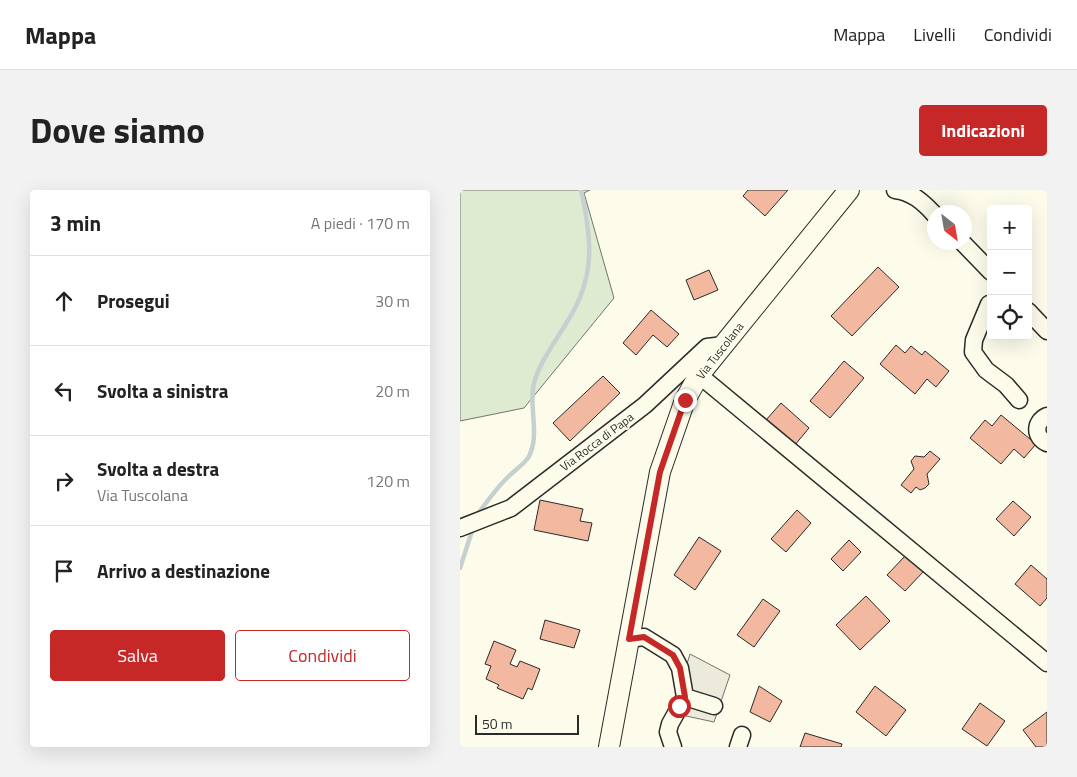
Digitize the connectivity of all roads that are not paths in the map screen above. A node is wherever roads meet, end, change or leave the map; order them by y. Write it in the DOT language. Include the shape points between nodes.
graph roads {
  1 [pos="895,190"];
  2 [pos="851,191"];
  3 [pos="919,195"];
  4 [pos="927,205"];
  5 [pos="970,250"];
  6 [pos="987,268"];
  7 [pos="987,309"];
  8 [pos="1032,315"];
  9 [pos="1047,331"];
  10 [pos="724,345"];
  11 [pos="699,375"];
  12 [pos="1019,400"];
  13 [pos="1047,416"];
  14 [pos="1047,443"];
  15 [pos="460,528"];
  16 [pos="629,639"];
  17 [pos="1047,663"];
  18 [pos="685,697"];
  19 [pos="714,706"];
  20 [pos="609,747"];
  21 [pos="673,747"];
  1 -- 3 [label="street"];
  2 -- 10 [label="main road, Via Tuscolana"];
  3 -- 4 [label="street"];
  5 -- 6 [label="street"];
  7 -- 12 [label="street" via="974,340 973,352 986,370"];
  8 -- 9 [label="street"];
  10 -- 11 [label="main road, Via Tuscolana"];
  10 -- 15 [label="street, Via Rocca di Papa" via="707,347 645,405 510,508"];
  11 -- 16 [label="main road, Via Tuscolana" via="685,400 660,472"];
  11 -- 17 [label="street"];
  13 -- 14 [label="street" via="1040,420 1037,429 1039,437"];
  16 -- 18 [label="street" via="644,637 673,655 680,668"];
  16 -- 20 [label="main road, Via Tuscolana"];
  18 -- 19 [label="street"];
  18 -- 21 [label="street" via="668,732"];
}
